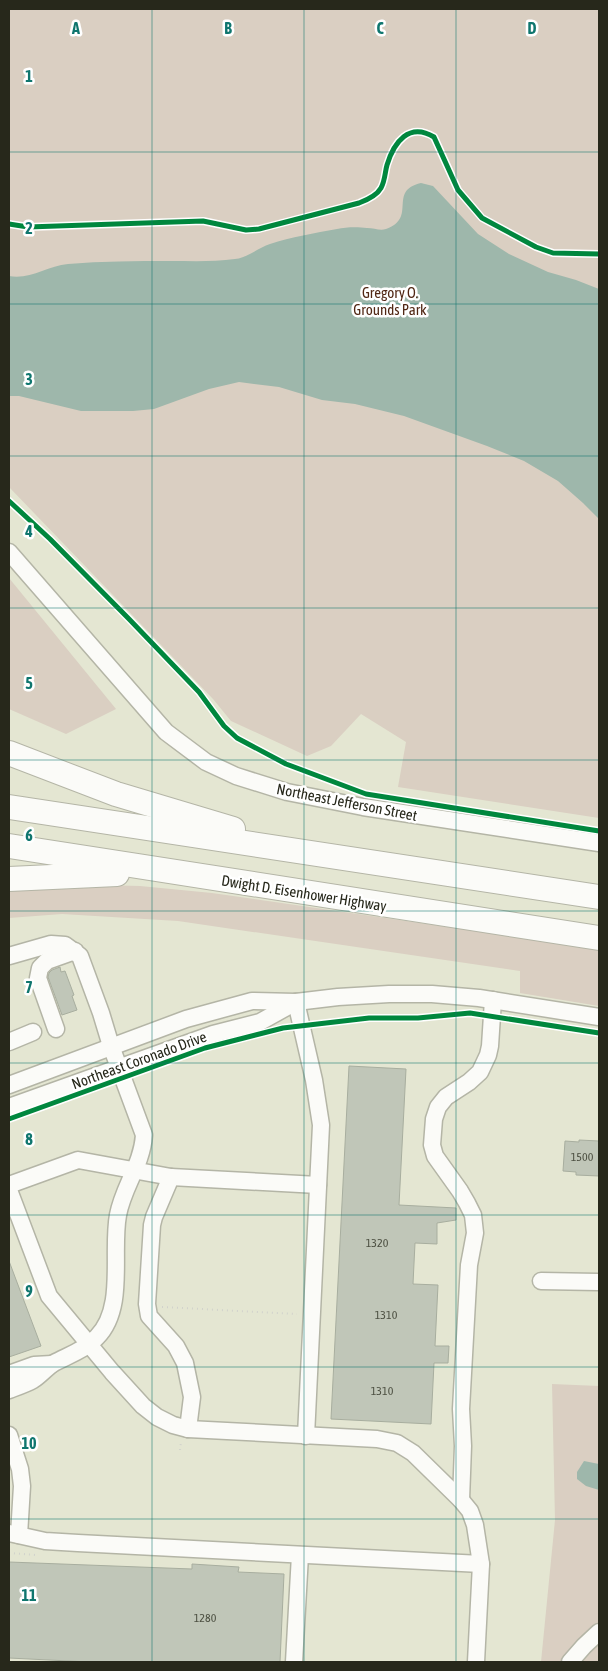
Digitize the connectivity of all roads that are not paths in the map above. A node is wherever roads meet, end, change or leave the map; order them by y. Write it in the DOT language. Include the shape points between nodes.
graph roads {
  1 [pos="9,552"];
  2 [pos="9,754"];
  3 [pos="9,808"];
  4 [pos="599,843"];
  5 [pos="9,846"];
  6 [pos="316,853"];
  7 [pos="167,872"];
  8 [pos="9,880"];
  9 [pos="599,897"];
  10 [pos="599,938"];
  11 [pos="75,951"];
  12 [pos="9,956"];
  13 [pos="493,1000"];
  14 [pos="296,1002"];
  15 [pos="599,1017"];
  16 [pos="56,1029"];
  17 [pos="33,1032"];
  18 [pos="9,1042"];
  19 [pos="110,1046"];
  20 [pos="119,1067"];
  21 [pos="9,1085"];
  22 [pos="9,1107"];
  23 [pos="135,1170"];
  24 [pos="171,1177"];
  25 [pos="9,1185"];
  26 [pos="318,1185"];
  27 [pos="9,1190"];
  28 [pos="541,1281"];
  29 [pos="598,1282"];
  30 [pos="89,1344"];
  31 [pos="52,1364"];
  32 [pos="9,1374"];
  33 [pos="9,1390"];
  34 [pos="188,1429"];
  35 [pos="9,1435"];
  36 [pos="306,1436"];
  37 [pos="461,1500"];
  38 [pos="14,1534"];
  39 [pos="300,1555"];
  40 [pos="481,1564"];
  41 [pos="599,1632"];
  42 [pos="294,1662"];
  43 [pos="476,1662"];
  44 [pos="570,1662"];
  1 -- 4 [label="street, Northeast Jefferson Street" via="166,732 206,762 236,776 287,792 363,807"];
  2 -- 6 [label="highway" via="116,794"];
  3 -- 6 [label="highway"];
  5 -- 7 [label="highway, Dwight D. Eisenhower Highway"];
  6 -- 9 [label="highway"];
  7 -- 8 [label="highway"];
  7 -- 10 [label="highway, Dwight D. Eisenhower Highway"];
  11 -- 12 [label="street" via="65,945 51,944"];
  11 -- 16 [label="street" via="47,961 40,968 38,978"];
  11 -- 19 [label="street" via="80,956 101,1012"];
  13 -- 14 [label="street, Northeast Coronado Drive" via="389,994"];
  13 -- 15 [label="street, Northeast Coronado Drive"];
  13 -- 37 [label="street" via="488,1055 480,1072 446,1096 438,1107 432,1145 435,1156 467,1202 473,1215 475,1233 469,1264 461,1409"];
  14 -- 19 [label="street, Northeast Coronado Drive" via="252,1001 186,1019"];
  14 -- 20 [label="street, Northeast Coronado Drive" via="260,1022 213,1034"];
  14 -- 26 [label="street" via="320,1116"];
  17 -- 18 [label="street"];
  19 -- 20 [label="street"];
  19 -- 21 [label="street, Northeast Coronado Drive"];
  20 -- 22 [label="street, Northeast Coronado Drive"];
  20 -- 23 [label="street" via="144,1135 143,1150"];
  23 -- 24 [label="street"];
  23 -- 25 [label="street" via="78,1160"];
  23 -- 30 [label="street" via="121,1202 118,1218 112,1311 98,1336"];
  24 -- 26 [label="street"];
  24 -- 34 [label="street" via="152,1226 147,1304 149,1316 176,1346 185,1363 192,1397"];
  26 -- 36 [label="street"];
  27 -- 30 [label="street" via="49,1296"];
  28 -- 29 [label="street"];
  30 -- 31 [label="street"];
  30 -- 34 [label="street" via="143,1406 157,1418"];
  31 -- 32 [label="street" via="34,1365"];
  31 -- 33 [label="street" via="33,1380"];
  34 -- 36 [label="street"];
  35 -- 38 [label="street" via="22,1486"];
  36 -- 37 [label="street" via="397,1443 413,1453"];
  37 -- 40 [label="street" via="475,1525"];
  38 -- 39 [label="street" via="78,1543"];
  39 -- 40 [label="street"];
  39 -- 42 [label="street"];
  40 -- 43 [label="street"];
  41 -- 44 [label="street"];
}
